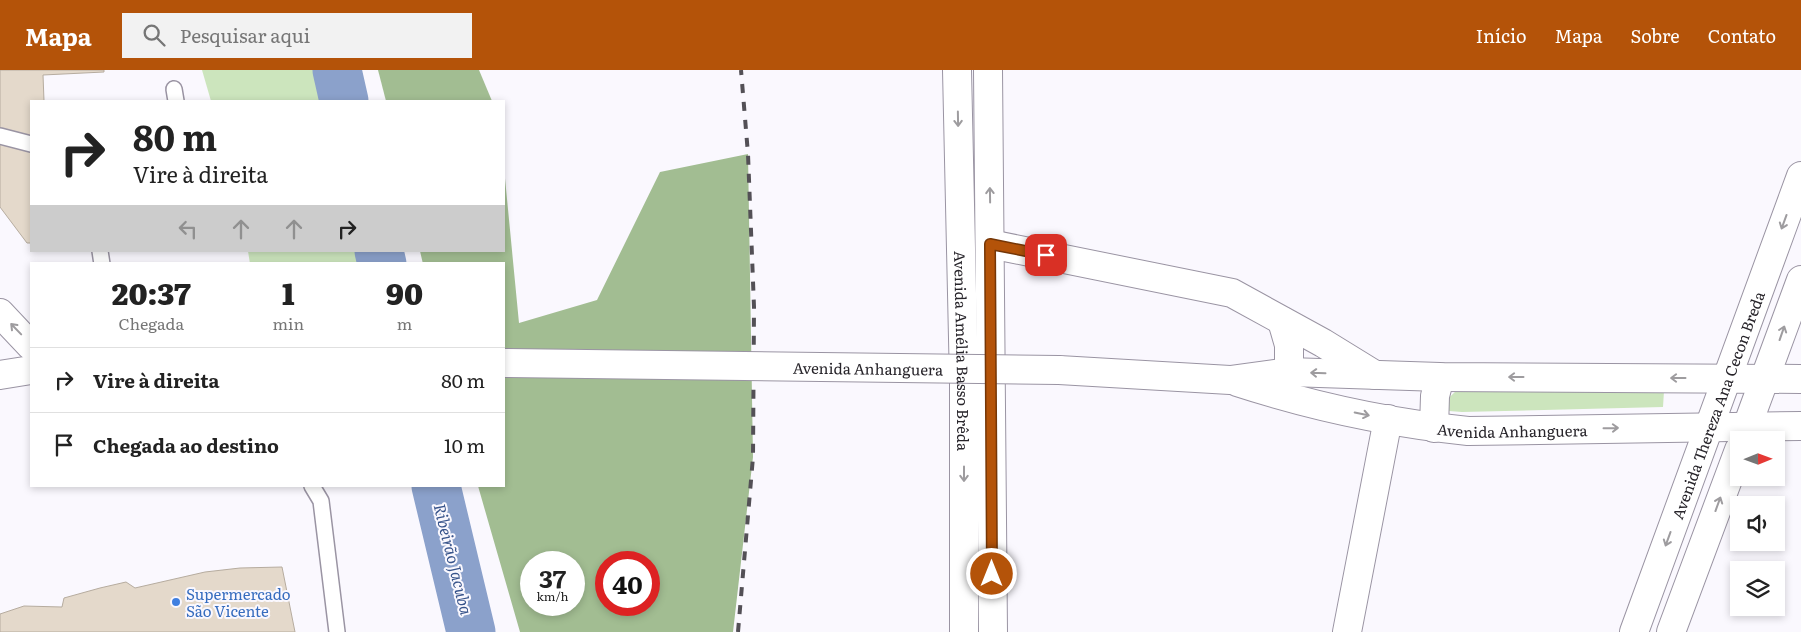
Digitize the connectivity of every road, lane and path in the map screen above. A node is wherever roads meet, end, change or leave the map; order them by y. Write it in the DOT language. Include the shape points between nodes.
graph roads {
  1 [pos="958,70"];
  2 [pos="988,70"];
  3 [pos="0,136"];
  4 [pos="30,144"];
  5 [pos="1801,176"];
  6 [pos="990,244"];
  7 [pos="1801,280"];
  8 [pos="0,313"];
  9 [pos="1282,320"];
  10 [pos="30,345"];
  11 [pos="505,363"];
  12 [pos="30,370"];
  13 [pos="1289,372"];
  14 [pos="1375,374"];
  15 [pos="0,375"];
  16 [pos="1440,377"];
  17 [pos="1727,378"];
  18 [pos="1766,379"];
  19 [pos="1801,379"];
  20 [pos="1230,380"];
  21 [pos="1388,420"];
  22 [pos="1709,426"];
  23 [pos="1801,426"];
  24 [pos="1434,428"];
  25 [pos="1746,431"];
  26 [pos="1777,431"];
  27 [pos="1730,433"];
  28 [pos="1730,473"];
  29 [pos="313,487"];
  30 [pos="337,632"];
  31 [pos="964,632"];
  32 [pos="993,632"];
  33 [pos="1347,632"];
  34 [pos="1634,632"];
  35 [pos="1671,632"];
  1 -- 31 [label="main road, Avenida Amélia Basso Brêda, one-way" via="964,383"];
  6 -- 2 [label="main road, Avenida Amélia Basso Brêda, one-way"];
  3 -- 4 [label="lane"];
  5 -- 17 [label="main road, Avenida Thereza Ana Cecon Breda, one-way"];
  6 -- 9 [label="main road" via="1232,293"];
  6 -- 32 [label="main road, Avenida Amélia Basso Brêda"];
  18 -- 7 [label="main road, one-way"];
  10 -- 8 [label="main road, one-way"];
  9 -- 13 [label="main road" via="1290,345"];
  9 -- 14 [label="main road"];
  11 -- 20 [label="main road, Avenida Anhanguera, bridge" via="1059,370"];
  12 -- 15 [label="main road"];
  14 -- 13 [label="main road, Avenida Anhanguera, one-way"];
  13 -- 20 [label="main road, Avenida Anhanguera"];
  14 -- 16 [label="main road, Avenida Anhanguera"];
  17 -- 16 [label="main road, Avenida Anhanguera, one-way"];
  16 -- 24 [label="main road" via="1435,396"];
  17 -- 18 [label="main road, Avenida Anhanguera"];
  17 -- 22 [label="main road, Avenida Thereza Ana Cecon Breda"];
  18 -- 19 [label="main road, Avenida Anhanguera"];
  18 -- 25 [label="main road"];
  20 -- 21 [label="main road, Avenida Anhanguera, one-way" via="1289,399"];
  21 -- 24 [label="main road, Avenida Anhanguera"];
  21 -- 33 [label="main road"];
  24 -- 22 [label="main road, Avenida Anhanguera, one-way" via="1468,431"];
  22 -- 27 [label="main road, Avenida Anhanguera"];
  22 -- 34 [label="main road, Avenida Thereza Ana Cecon Breda, one-way"];
  23 -- 26 [label="main road, Avenida Anhanguera"];
  35 -- 28 [label="main road, one-way"];
  29 -- 30 [label="lane" via="320,501"];
}
